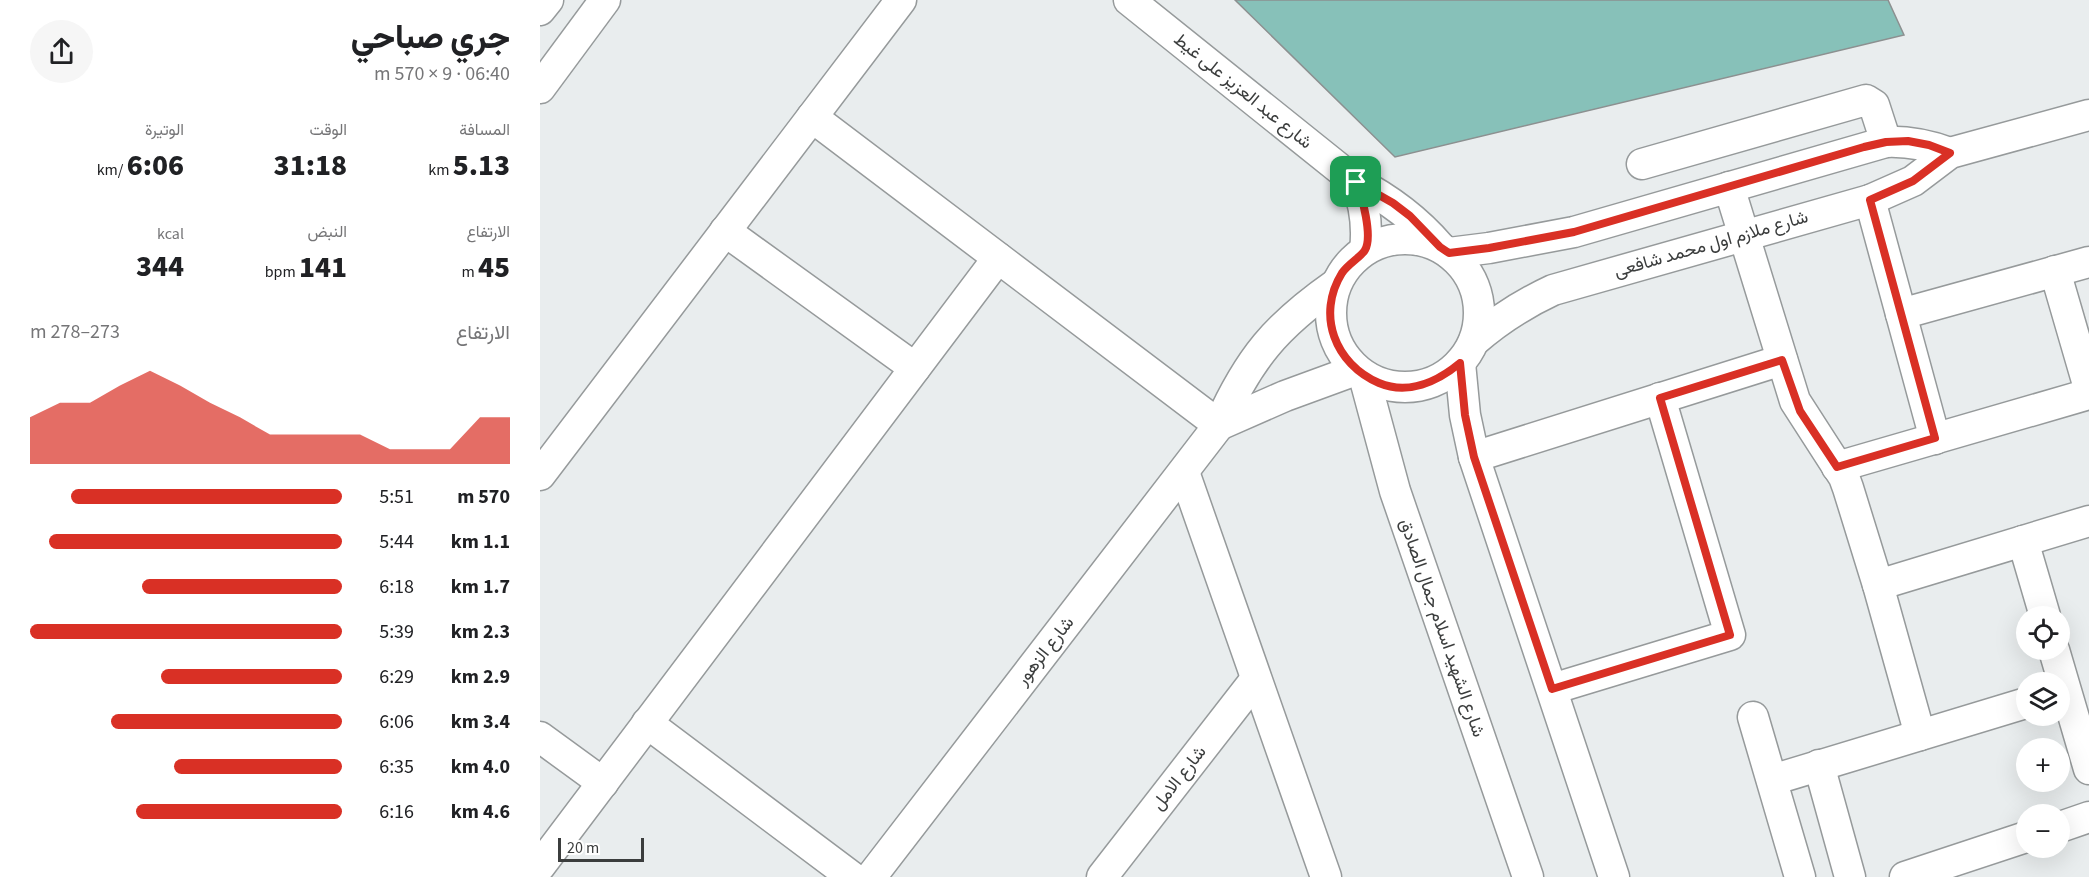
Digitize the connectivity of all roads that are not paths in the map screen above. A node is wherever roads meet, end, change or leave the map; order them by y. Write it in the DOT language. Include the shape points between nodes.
graph roads {
  1 [pos="548,0"];
  2 [pos="605,0"];
  3 [pos="901,0"];
  4 [pos="1129,0"];
  5 [pos="540,10"];
  6 [pos="540,88"];
  7 [pos="2089,115"];
  8 [pos="812,117"];
  9 [pos="1886,142"];
  10 [pos="1950,153"];
  11 [pos="1642,164"];
  12 [pos="1356,182"];
  13 [pos="1728,187"];
  14 [pos="1870,200"];
  15 [pos="725,231"];
  16 [pos="1744,235"];
  17 [pos="1365,250"];
  18 [pos="1444,250"];
  19 [pos="998,258"];
  20 [pos="2089,262"];
  21 [pos="2055,271"];
  22 [pos="1336,284"];
  23 [pos="1901,314"];
  24 [pos="1467,352"];
  25 [pos="1782,360"];
  26 [pos="915,368"];
  27 [pos="1360,373"];
  28 [pos="2089,388"];
  29 [pos="2089,393"];
  30 [pos="1660,398"];
  31 [pos="1219,425"];
  32 [pos="1935,438"];
  33 [pos="1474,457"];
  34 [pos="1837,467"];
  35 [pos="1184,472"];
  36 [pos="540,475"];
  37 [pos="2089,521"];
  38 [pos="2023,541"];
  39 [pos="1878,585"];
  40 [pos="2042,606"];
  41 [pos="1256,679"];
  42 [pos="1552,689"];
  43 [pos="2016,707"];
  44 [pos="2070,713"];
  45 [pos="1753,717"];
  46 [pos="647,723"];
  47 [pos="1920,735"];
  48 [pos="540,737"];
  49 [pos="1819,765"];
  50 [pos="2089,769"];
  51 [pos="1772,780"];
  52 [pos="603,783"];
  53 [pos="2089,817"];
  54 [pos="2070,823"];
  55 [pos="2016,841"];
  56 [pos="540,866"];
  57 [pos="1939,872"];
  58 [pos="852,877"];
  59 [pos="871,877"];
  60 [pos="1102,877"];
  61 [pos="1326,877"];
  62 [pos="1528,877"];
  63 [pos="1614,877"];
  64 [pos="1800,877"];
  65 [pos="1850,877"];
  66 [pos="1905,877"];
  1 -- 5 [label="street"];
  2 -- 6 [label="street"];
  3 -- 8 [label="street"];
  4 -- 12 [label="street, شارع عبد العزيز على غيط"];
  7 -- 10 [label="street, شارع ملازم اول محمد شافعى"];
  8 -- 15 [label="street"];
  8 -- 19 [label="street"];
  9 -- 10 [label="street" via="1908,141"];
  9 -- 11 [label="street" via="1874,105 1866,100"];
  9 -- 13 [label="street"];
  10 -- 14 [label="street, شارع ملازم اول محمد شافعى" via="1913,181"];
  12 -- 17 [label="street" via="1366,215"];
  12 -- 18 [label="street, شارع عبد العزيز على غيط" via="1402,209"];
  13 -- 16 [label="street"];
  13 -- 18 [label="street" via="1574,232 1489,248"];
  14 -- 16 [label="street, شارع ملازم اول محمد شافعى"];
  14 -- 23 [label="street"];
  15 -- 26 [label="street"];
  15 -- 36 [label="street"];
  16 -- 24 [label="street, شارع ملازم اول محمد شافعى" via="1553,290 1497,321"];
  16 -- 25 [label="street"];
  17 -- 18 [label="street" via="1402,238 1422,240"];
  17 -- 22 [label="street" via="1343,270"];
  18 -- 24 [label="street" via="1463,266 1478,302 1479,322"];
  19 -- 26 [label="street"];
  19 -- 31 [label="street"];
  20 -- 21 [label="street"];
  21 -- 23 [label="street"];
  21 -- 28 [label="street"];
  22 -- 27 [label="street" via="1330,314 1332,330 1345,358"];
  22 -- 31 [label="street, شارع الزهور" via="1304,306 1253,360"];
  23 -- 32 [label="street"];
  24 -- 27 [label="street" via="1443,377 1424,385 1403,388"];
  24 -- 33 [label="street" via="1465,415"];
  25 -- 30 [label="street"];
  25 -- 34 [label="street" via="1800,411"];
  26 -- 46 [label="street"];
  27 -- 31 [label="street, شارع الزهور" via="1285,396"];
  27 -- 62 [label="street, شارع الشهيد اسلام جمال الصادق" via="1395,491"];
  29 -- 32 [label="street"];
  30 -- 33 [label="street"];
  30 -- 42 [label="street" via="1730,635"];
  31 -- 35 [label="street, شارع الزهور"];
  32 -- 34 [label="street"];
  33 -- 42 [label="street"];
  34 -- 39 [label="street" via="1848,488"];
  35 -- 41 [label="street"];
  35 -- 59 [label="street, شارع الزهور"];
  37 -- 38 [label="street"];
  38 -- 39 [label="street"];
  38 -- 40 [label="street"];
  39 -- 47 [label="street"];
  41 -- 60 [label="street, شارع الامل"];
  41 -- 61 [label="street"];
  42 -- 63 [label="street"];
  43 -- 47 [label="street"];
  44 -- 50 [label="street"];
  45 -- 51 [label="street"];
  46 -- 52 [label="street"];
  46 -- 58 [label="street"];
  47 -- 49 [label="street"];
  48 -- 52 [label="street"];
  49 -- 51 [label="street"];
  49 -- 65 [label="street"];
  51 -- 64 [label="street"];
  52 -- 56 [label="street"];
  53 -- 54 [label="street"];
  55 -- 57 [label="street"];
  57 -- 66 [label="street"];
}
